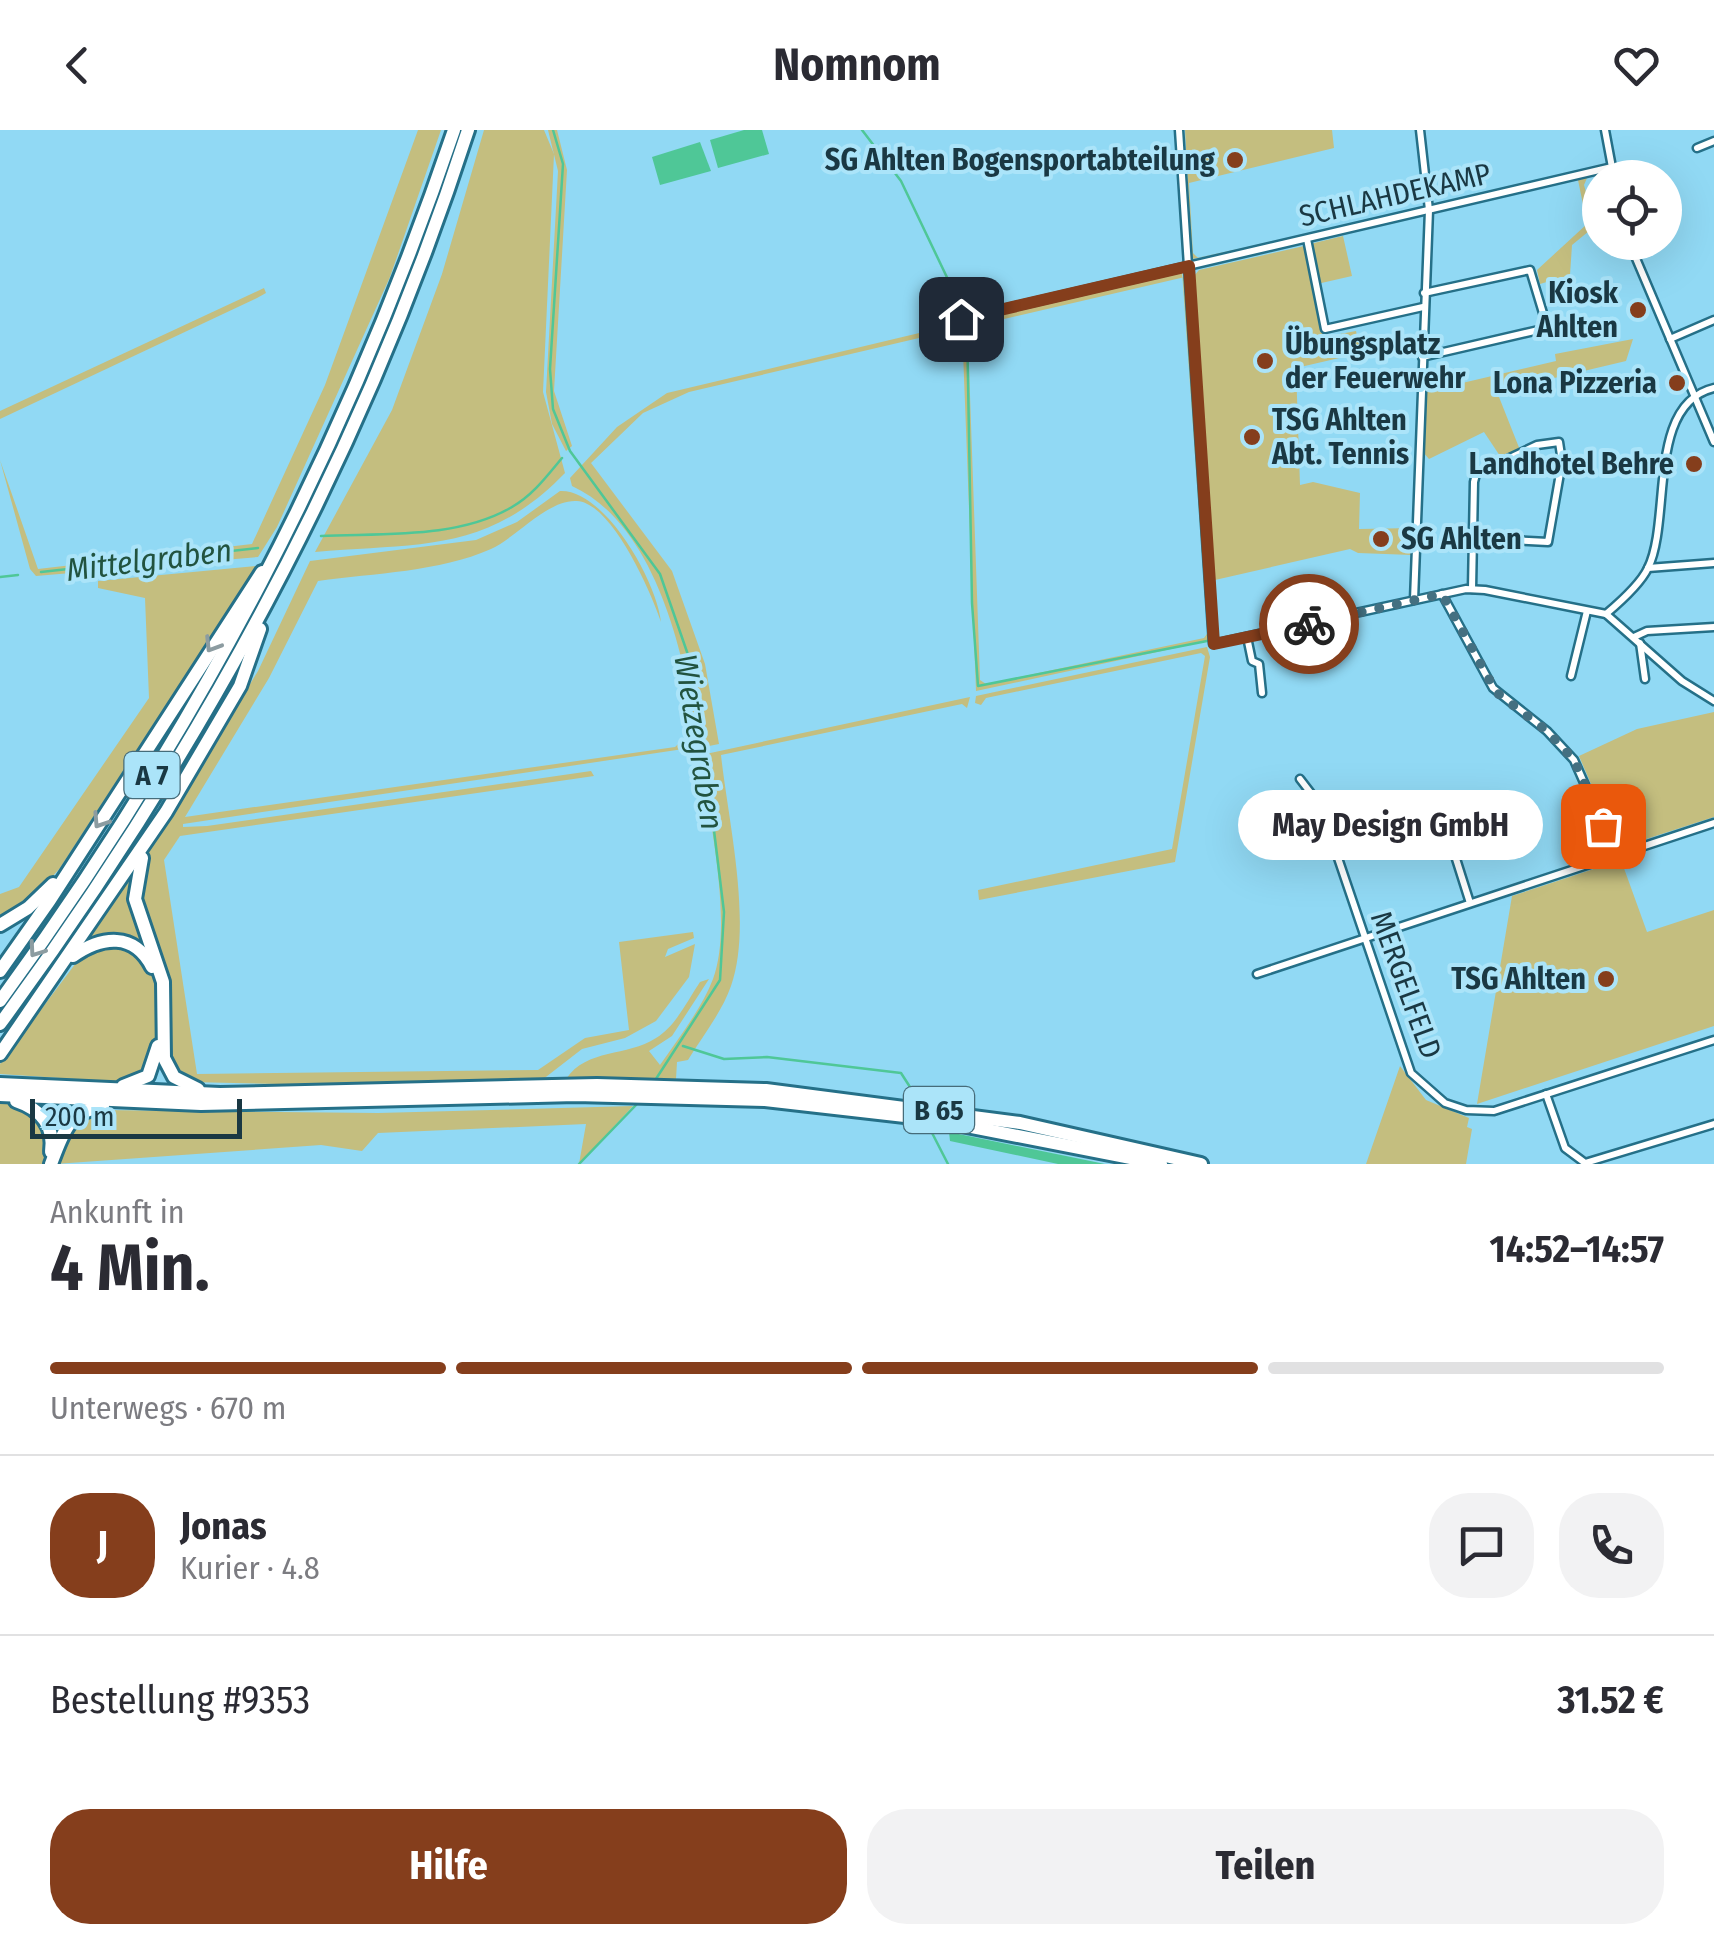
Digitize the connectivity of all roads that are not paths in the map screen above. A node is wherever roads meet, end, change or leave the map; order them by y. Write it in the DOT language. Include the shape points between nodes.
graph roads {
  1 [pos="454,130"];
  2 [pos="468,130"];
  3 [pos="1179,130"];
  4 [pos="1420,130"];
  5 [pos="1606,130"];
  6 [pos="1714,141"];
  7 [pos="1696,148"];
  8 [pos="1611,160"];
  9 [pos="1582,174"];
  10 [pos="1430,210"];
  11 [pos="1306,240"];
  12 [pos="1637,260"];
  13 [pos="1189,266"];
  14 [pos="1424,293"];
  15 [pos="1423,307"];
  16 [pos="961,319"];
  17 [pos="1714,320"];
  18 [pos="1670,340"];
  19 [pos="1422,357"];
  20 [pos="1714,388"];
  21 [pos="1695,396"];
  22 [pos="1714,442"];
  23 [pos="287,538"];
  24 [pos="1473,538"];
  25 [pos="1714,563"];
  26 [pos="1648,568"];
  27 [pos="1472,589"];
  28 [pos="1442,594"];
  29 [pos="1414,600"];
  30 [pos="266,608"];
  31 [pos="1588,610"];
  32 [pos="1606,614"];
  33 [pos="1714,627"];
  34 [pos="1247,637"];
  35 [pos="1637,640"];
  36 [pos="1571,676"];
  37 [pos="1645,679"];
  38 [pos="1262,693"];
  39 [pos="1714,700"];
  40 [pos="1300,778"];
  41 [pos="1714,823"];
  42 [pos="149,838"];
  43 [pos="1450,842"];
  44 [pos="81,851"];
  45 [pos="1616,855"];
  46 [pos="1470,902"];
  47 [pos="0,924"];
  48 [pos="1363,938"];
  49 [pos="67,960"];
  50 [pos="0,971"];
  51 [pos="1257,974"];
  52 [pos="0,1001"];
  53 [pos="0,1024"];
  54 [pos="1714,1040"];
  55 [pos="0,1054"];
  56 [pos="0,1084"];
  57 [pos="637,1090"];
  58 [pos="108,1091"];
  59 [pos="672,1091"];
  60 [pos="220,1094"];
  61 [pos="1546,1094"];
  62 [pos="0,1095"];
  63 [pos="120,1102"];
  64 [pos="1714,1124"];
  65 [pos="49,1164"];
  66 [pos="1161,1164"];
  67 [pos="1201,1164"];
  1 -- 23 [label="highway, A 7" via="383,328"];
  2 -- 30 [label="highway, A 7" via="374,384"];
  3 -- 13 [label="street"];
  4 -- 10 [label="street"];
  5 -- 8 [label="street"];
  6 -- 7 [label="street"];
  9 -- 10 [label="street, SCHLAHDEKAMP"];
  10 -- 11 [label="street, SCHLAHDEKAMP"];
  10 -- 14 [label="street"];
  11 -- 13 [label="street, SCHLAHDEKAMP"];
  11 -- 15 [label="street" via="1325,329"];
  12 -- 18 [label="street"];
  13 -- 16 [label="street, SCHLAHDEKAMP"];
  13 -- 34 [label="street" via="1214,644"];
  14 -- 15 [label="street"];
  14 -- 19 [label="street" via="1530,270 1546,323"];
  15 -- 19 [label="street"];
  17 -- 18 [label="street"];
  18 -- 21 [label="street"];
  19 -- 29 [label="street"];
  20 -- 21 [label="street"];
  21 -- 22 [label="street"];
  21 -- 26 [label="street" via="1671,436"];
  23 -- 44 [label="highway, one-way"];
  23 -- 52 [label="highway, A 7, one-way" via="156,770"];
  24 -- 24 [label="street" via="1476,474 1536,445 1559,442 1562,462 1548,542"];
  24 -- 27 [label="street"];
  25 -- 26 [label="street"];
  26 -- 32 [label="street"];
  27 -- 28 [label="street"];
  27 -- 31 [label="street"];
  28 -- 29 [label="street"];
  28 -- 45 [label="street" via="1496,692 1574,760"];
  29 -- 34 [label="street"];
  30 -- 42 [label="highway" via="240,686"];
  30 -- 53 [label="highway, A 7" via="167,776"];
  31 -- 32 [label="street"];
  31 -- 36 [label="street"];
  32 -- 35 [label="street"];
  33 -- 35 [label="street" via="1647,631"];
  34 -- 38 [label="street"];
  35 -- 37 [label="street"];
  35 -- 39 [label="street"];
  40 -- 48 [label="street, MERGELFELD" via="1320,806"];
  41 -- 45 [label="street"];
  42 -- 49 [label="highway"];
  42 -- 60 [label="highway" via="134,899 163,982 164,1058 185,1086"];
  43 -- 46 [label="street"];
  44 -- 47 [label="highway" via="42,896"];
  44 -- 50 [label="highway"];
  45 -- 46 [label="street"];
  46 -- 48 [label="street"];
  48 -- 51 [label="street"];
  48 -- 61 [label="street, MERGELFELD" via="1407,1064 1430,1094 1484,1112"];
  49 -- 55 [label="highway"];
  49 -- 58 [label="highway" via="110,939 134,946 155,972 160,998 154,1068 138,1082"];
  54 -- 61 [label="street, MERGELFELD"];
  56 -- 58 [label="highway, B 65"];
  57 -- 59 [label="highway, B 65"];
  57 -- 60 [label="highway, B 65"];
  57 -- 63 [label="highway, B 65" via="324,1104"];
  58 -- 60 [label="highway, B 65"];
  59 -- 66 [label="highway, B 65" via="912,1116"];
  59 -- 67 [label="highway, B 65" via="766,1090 936,1109"];
  61 -- 64 [label="street" via="1565,1148 1586,1163"];
  62 -- 63 [label="highway, B 65"];
  62 -- 65 [label="highway" via="45,1118"];
  63 -- 65 [label="highway" via="72,1118"];
}
